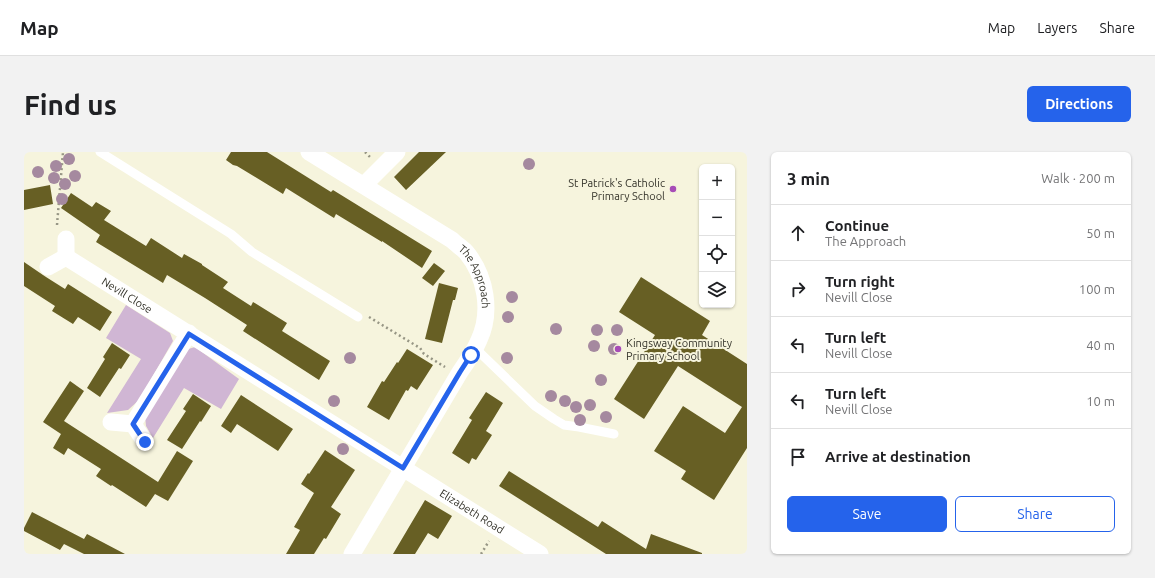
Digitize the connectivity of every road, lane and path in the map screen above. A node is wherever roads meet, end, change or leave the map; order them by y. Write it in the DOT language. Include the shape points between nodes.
graph roads {
  1 [pos="63,152"];
  2 [pos="100,152"];
  3 [pos="309,152"];
  4 [pos="397,152"];
  5 [pos="364,185"];
  6 [pos="62,233"];
  7 [pos="66,257"];
  8 [pos="48,267"];
  9 [pos="358,317"];
  10 [pos="189,334"];
  11 [pos="475,348"];
  12 [pos="448,368"];
  13 [pos="111,422"];
  14 [pos="133,424"];
  15 [pos="614,434"];
  16 [pos="145,442"];
  17 [pos="403,468"];
  18 [pos="352,554"];
  19 [pos="540,554"];
  1 -- 6 [label="path"];
  2 -- 9 [label="lane" via="231,234 252,252"];
  3 -- 5 [label="street, The Approach"];
  4 -- 5 [label="street"];
  5 -- 11 [label="street, The Approach" via="452,240 474,264 481,279 487,305 486,319"];
  6 -- 7 [label="street"];
  7 -- 8 [label="street"];
  7 -- 10 [label="street, Nevill Close"];
  9 -- 12 [label="path" via="369,317"];
  10 -- 14 [label="street"];
  10 -- 17 [label="street, Nevill Close"];
  11 -- 15 [label="lane" via="535,406 554,419 564,425"];
  11 -- 17 [label="street, The Approach"];
  13 -- 14 [label="street"];
  14 -- 16 [label="street"];
  17 -- 18 [label="street, The Approach"];
  17 -- 19 [label="street, Elizabeth Road"];
}
